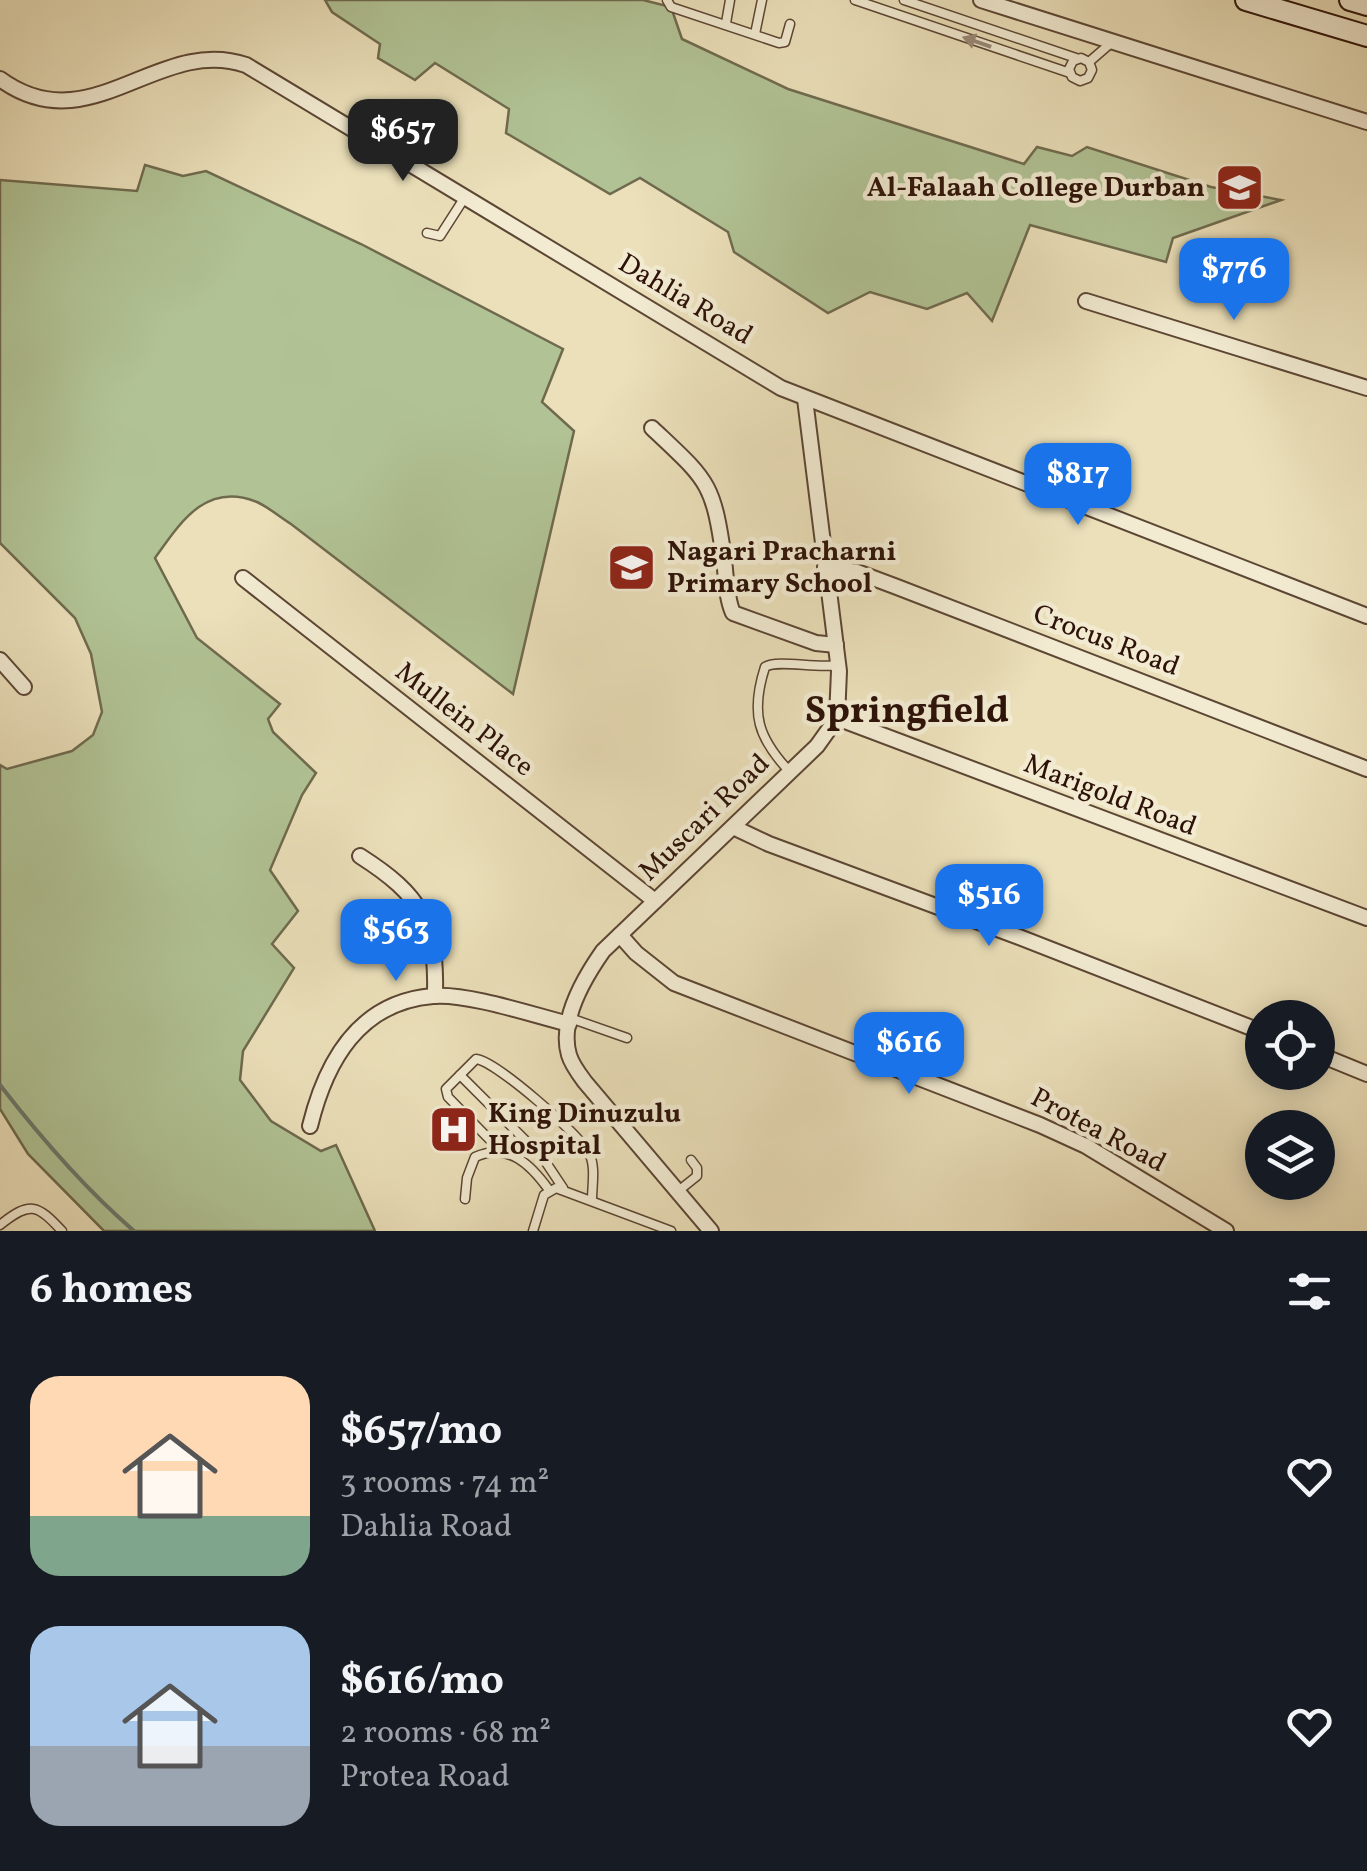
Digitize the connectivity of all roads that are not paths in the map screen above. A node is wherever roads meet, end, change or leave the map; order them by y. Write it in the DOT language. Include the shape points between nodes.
graph roads {
  1 [pos="667,0"];
  2 [pos="730,0"];
  3 [pos="762,0"];
  4 [pos="855,0"];
  5 [pos="904,0"];
  6 [pos="980,0"];
  7 [pos="1246,0"];
  8 [pos="1278,0"];
  9 [pos="1350,0"];
  10 [pos="1367,5"];
  11 [pos="726,23"];
  12 [pos="790,24"];
  13 [pos="1337,26"];
  14 [pos="755,34"];
  15 [pos="1367,36"];
  16 [pos="1112,42"];
  17 [pos="1076,58"];
  18 [pos="1089,62"];
  19 [pos="1070,73"];
  20 [pos="0,80"];
  21 [pos="1367,122"];
  22 [pos="465,196"];
  23 [pos="427,233"];
  24 [pos="1086,302"];
  25 [pos="1367,388"];
  26 [pos="804,398"];
  27 [pos="652,428"];
  28 [pos="825,567"];
  29 [pos="242,578"];
  30 [pos="1367,616"];
  31 [pos="836,645"];
  32 [pos="0,660"];
  33 [pos="838,665"];
  34 [pos="24,687"];
  35 [pos="837,718"];
  36 [pos="1367,769"];
  37 [pos="790,772"];
  38 [pos="733,827"];
  39 [pos="360,856"];
  40 [pos="655,902"];
  41 [pos="1367,918"];
  42 [pos="620,934"];
  43 [pos="434,996"];
  44 [pos="570,1021"];
  45 [pos="1245,1025"];
  46 [pos="627,1038"];
  47 [pos="1335,1061"];
  48 [pos="1367,1074"];
  49 [pos="460,1075"];
  50 [pos="310,1126"];
  51 [pos="532,1146"];
  52 [pos="691,1160"];
  53 [pos="564,1188"];
  54 [pos="549,1190"];
  55 [pos="677,1192"];
  56 [pos="465,1198"];
  57 [pos="592,1200"];
  58 [pos="0,1225"];
  59 [pos="708,1230"];
  60 [pos="62,1231"];
  61 [pos="533,1231"];
  62 [pos="670,1231"];
  63 [pos="1226,1231"];
  1 -- 11 [label="lane"];
  2 -- 11 [label="lane"];
  3 -- 14 [label="lane"];
  19 -- 4 [label="lane, one-way"];
  5 -- 17 [label="lane"];
  6 -- 16 [label="street"];
  7 -- 13 [label="main road"];
  8 -- 13 [label="main road"];
  9 -- 10 [label="main road"];
  11 -- 14 [label="lane"];
  12 -- 14 [label="lane" via="784,44"];
  13 -- 15 [label="main road"];
  16 -- 18 [label="lane"];
  16 -- 21 [label="street"];
  17 -- 18 [label="lane"];
  17 -- 19 [label="lane"];
  18 -- 19 [label="lane" via="1092,70 1084,80"];
  20 -- 22 [label="street, Dahlia Road" via="40,98 72,102 183,63 230,59"];
  22 -- 23 [label="lane" via="440,236"];
  22 -- 26 [label="street, Dahlia Road"];
  24 -- 25 [label="street"];
  26 -- 28 [label="street"];
  26 -- 30 [label="street, Dahlia Road"];
  27 -- 31 [label="street" via="711,490 733,612"];
  28 -- 31 [label="street"];
  28 -- 36 [label="street, Crocus Road" via="898,586"];
  29 -- 40 [label="street, Mullein Place"];
  31 -- 33 [label="street"];
  32 -- 34 [label="street"];
  33 -- 35 [label="street"];
  33 -- 37 [label="lane" via="776,662 764,668 759,727"];
  35 -- 37 [label="street, Muscari Road"];
  35 -- 41 [label="street, Marigold Road"];
  37 -- 38 [label="street, Muscari Road"];
  38 -- 40 [label="street, Muscari Road"];
  38 -- 45 [label="street"];
  39 -- 43 [label="street" via="394,878 419,907 432,946"];
  40 -- 42 [label="street, Muscari Road"];
  42 -- 44 [label="street, Muscari Road" via="592,967"];
  42 -- 63 [label="street, Protea Road" via="674,983 1040,1124"];
  43 -- 44 [label="street"];
  43 -- 50 [label="street" via="387,1010 345,1044 323,1080"];
  44 -- 46 [label="lane"];
  44 -- 55 [label="street" via="570,1059 584,1082"];
  47 -- 48 [label="street"];
  49 -- 51 [label="lane"];
  49 -- 51 [label="lane" via="446,1094 480,1134"];
  49 -- 57 [label="lane" via="476,1059 510,1076 590,1156"];
  51 -- 53 [label="lane"];
  52 -- 55 [label="lane" via="697,1176"];
  53 -- 54 [label="lane"];
  53 -- 57 [label="lane"];
  54 -- 56 [label="lane" via="525,1161 488,1153 470,1166"];
  54 -- 61 [label="lane"];
  55 -- 59 [label="street"];
  57 -- 62 [label="lane"];
  58 -- 60 [label="lane" via="34,1207"];
}
